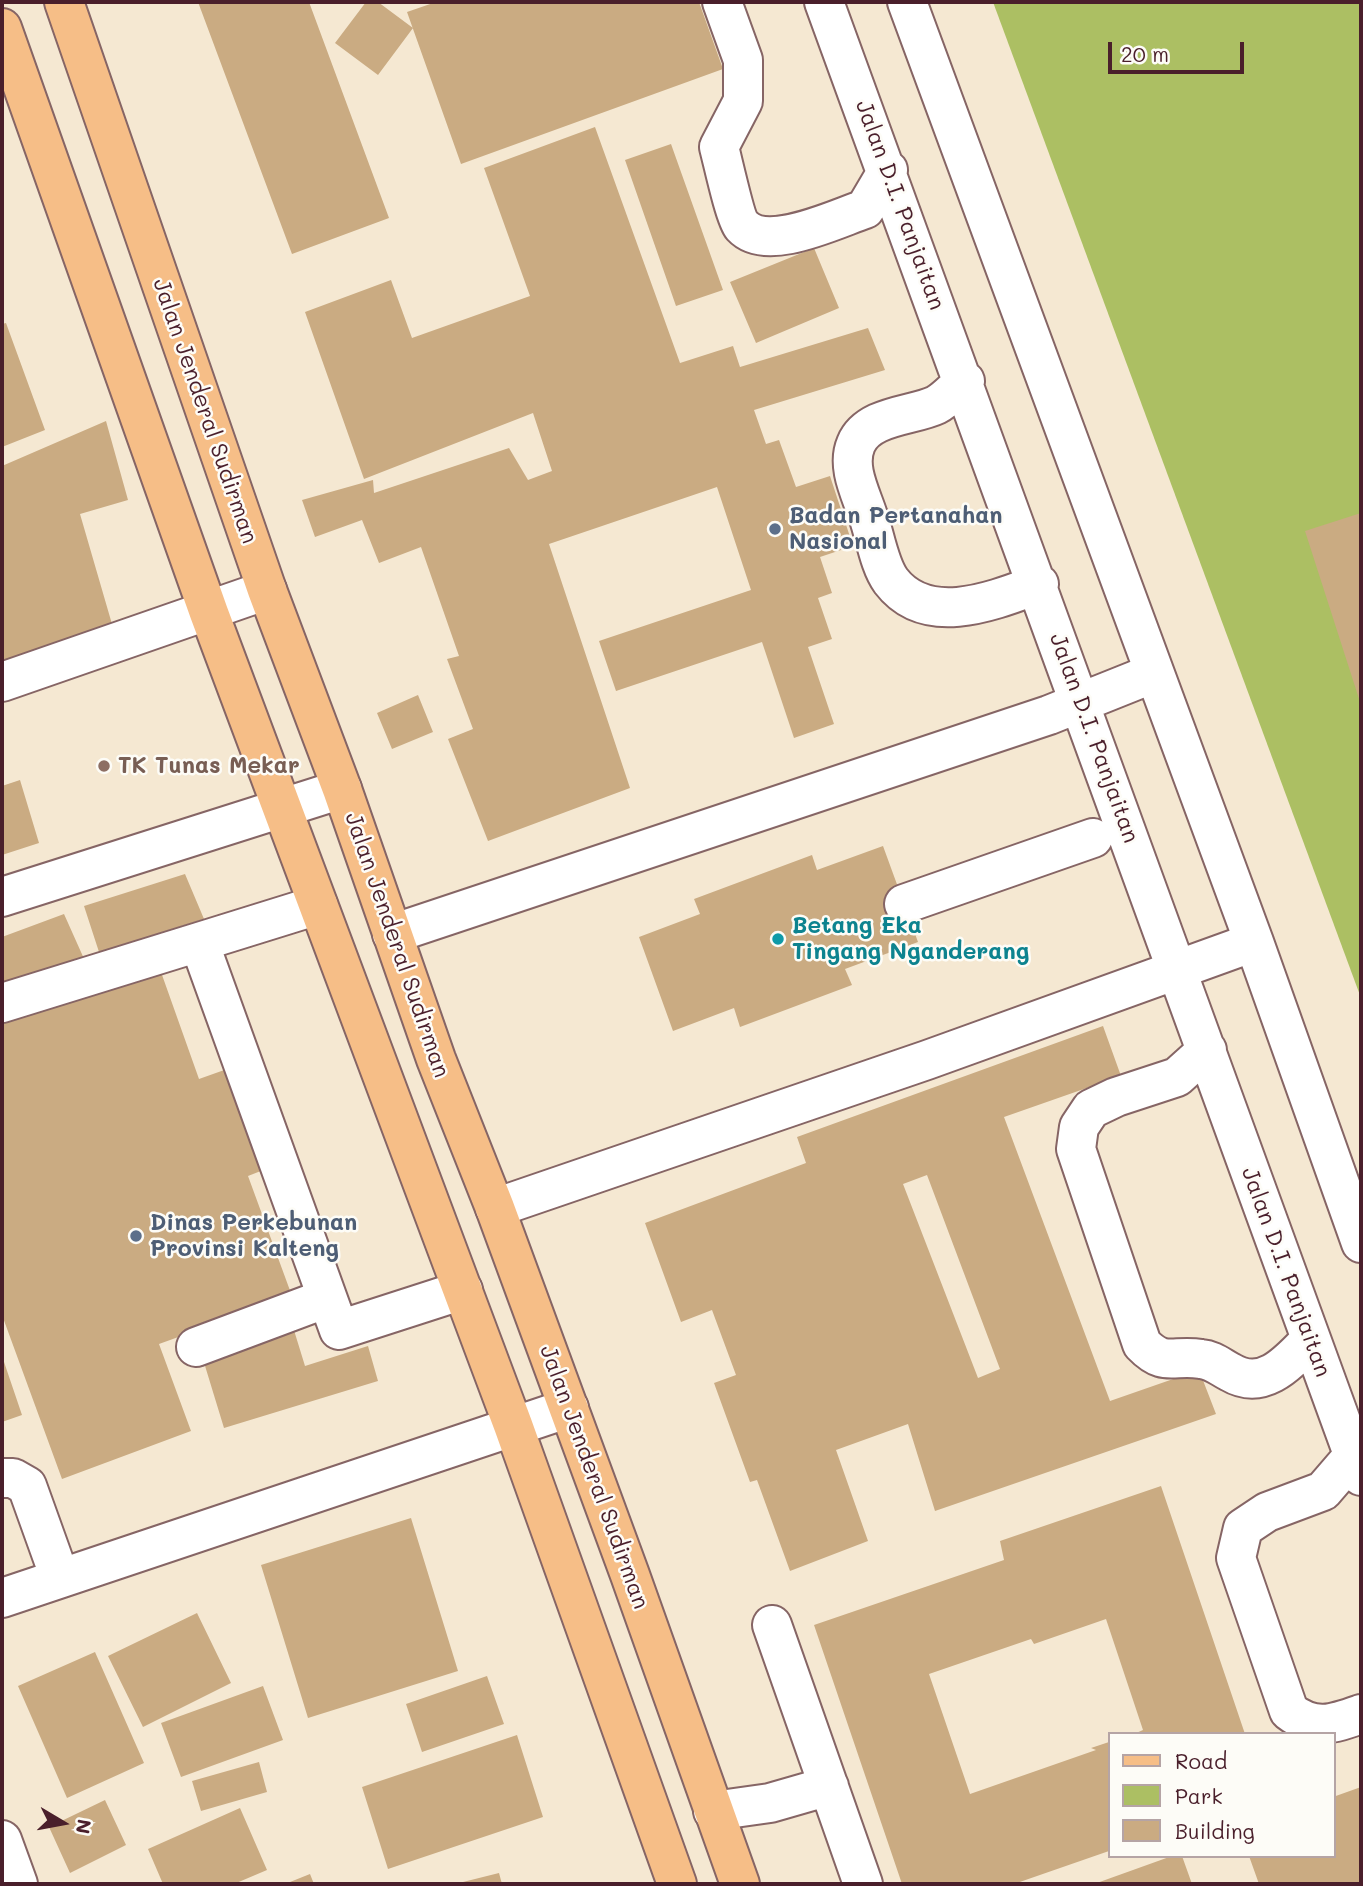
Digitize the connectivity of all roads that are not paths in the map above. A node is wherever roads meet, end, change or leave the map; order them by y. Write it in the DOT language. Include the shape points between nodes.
graph roads {
  1 [pos="64,2"];
  2 [pos="722,2"];
  3 [pos="824,2"];
  4 [pos="907,2"];
  5 [pos="2,29"];
  6 [pos="888,170"];
  7 [pos="965,381"];
  8 [pos="1039,584"];
  9 [pos="267,590"];
  10 [pos="209,613"];
  11 [pos="1154,673"];
  12 [pos="2,682"];
  13 [pos="1082,703"];
  14 [pos="342,789"];
  15 [pos="281,806"];
  16 [pos="1093,838"];
  17 [pos="2,897"];
  18 [pos="904,904"];
  19 [pos="318,905"];
  20 [pos="392,934"];
  21 [pos="199,942"];
  22 [pos="1254,942"];
  23 [pos="1178,970"];
  24 [pos="2,1003"];
  25 [pos="1207,1050"];
  26 [pos="495,1209"];
  27 [pos="1361,1243"];
  28 [pos="463,1290"];
  29 [pos="327,1298"];
  30 [pos="1311,1339"];
  31 [pos="196,1347"];
  32 [pos="1347,1398"];
  33 [pos="569,1408"];
  34 [pos="513,1425"];
  35 [pos="1358,1465"];
  36 [pos="2,1478"];
  37 [pos="630,1575"];
  38 [pos="60,1578"];
  39 [pos="573,1593"];
  40 [pos="2,1598"];
  41 [pos="772,1625"];
  42 [pos="1361,1714"];
  43 [pos="829,1786"];
  44 [pos="713,1811"];
  45 [pos="2,1840"];
  46 [pos="18,1884"];
  47 [pos="677,1884"];
  48 [pos="740,1884"];
  49 [pos="863,1884"];
  1 -- 9 [label="main road, Jalan Jenderal Sudirman"];
  2 -- 6 [label="street" via="743,60 743,101 719,148 740,225 755,236 775,239 865,209"];
  3 -- 6 [label="street, Jalan D.I. Panjaitan"];
  4 -- 11 [label="street"];
  5 -- 10 [label="main road"];
  6 -- 7 [label="street, Jalan D.I. Panjaitan"];
  7 -- 8 [label="street, Jalan D.I. Panjaitan"];
  7 -- 8 [label="street" via="936,405 872,427 857,442 852,467 889,580 911,601 949,609"];
  8 -- 13 [label="street, Jalan D.I. Panjaitan"];
  9 -- 10 [label="street"];
  9 -- 14 [label="main road, Jalan Jenderal Sudirman"];
  10 -- 12 [label="street"];
  10 -- 15 [label="main road"];
  11 -- 13 [label="street"];
  11 -- 22 [label="street"];
  13 -- 20 [label="street"];
  13 -- 23 [label="street, Jalan D.I. Panjaitan"];
  14 -- 15 [label="street"];
  14 -- 20 [label="main road, Jalan Jenderal Sudirman"];
  15 -- 17 [label="street"];
  15 -- 19 [label="main road"];
  16 -- 18 [label="street"];
  19 -- 21 [label="street"];
  19 -- 28 [label="main road"];
  20 -- 26 [label="main road, Jalan Jenderal Sudirman"];
  21 -- 24 [label="street"];
  21 -- 29 [label="street"];
  22 -- 23 [label="street"];
  22 -- 27 [label="street"];
  23 -- 25 [label="street, Jalan D.I. Panjaitan"];
  23 -- 26 [label="street"];
  25 -- 30 [label="street, Jalan D.I. Panjaitan"];
  25 -- 30 [label="street" via="1177,1077 1091,1109 1079,1126 1076,1149 1142,1344 1154,1356 1200,1358 1252,1380 1281,1371"];
  26 -- 33 [label="main road, Jalan Jenderal Sudirman"];
  28 -- 29 [label="street" via="339,1330"];
  28 -- 34 [label="main road"];
  29 -- 31 [label="street"];
  30 -- 32 [label="street, Jalan D.I. Panjaitan"];
  32 -- 35 [label="street, Jalan D.I. Panjaitan"];
  33 -- 34 [label="street"];
  33 -- 37 [label="main road, Jalan Jenderal Sudirman"];
  34 -- 38 [label="street"];
  34 -- 39 [label="main road"];
  35 -- 42 [label="street" via="1323,1490 1267,1512 1243,1528 1236,1558 1289,1711 1304,1722 1330,1725"];
  36 -- 38 [label="street" via="27,1486"];
  37 -- 39 [label="main road"];
  37 -- 44 [label="main road, Jalan Jenderal Sudirman"];
  38 -- 40 [label="street"];
  39 -- 47 [label="main road"];
  41 -- 43 [label="street"];
  43 -- 44 [label="street" via="770,1803"];
  43 -- 49 [label="street"];
  44 -- 48 [label="main road, Jalan Jenderal Sudirman"];
  45 -- 46 [label="street"];
}
